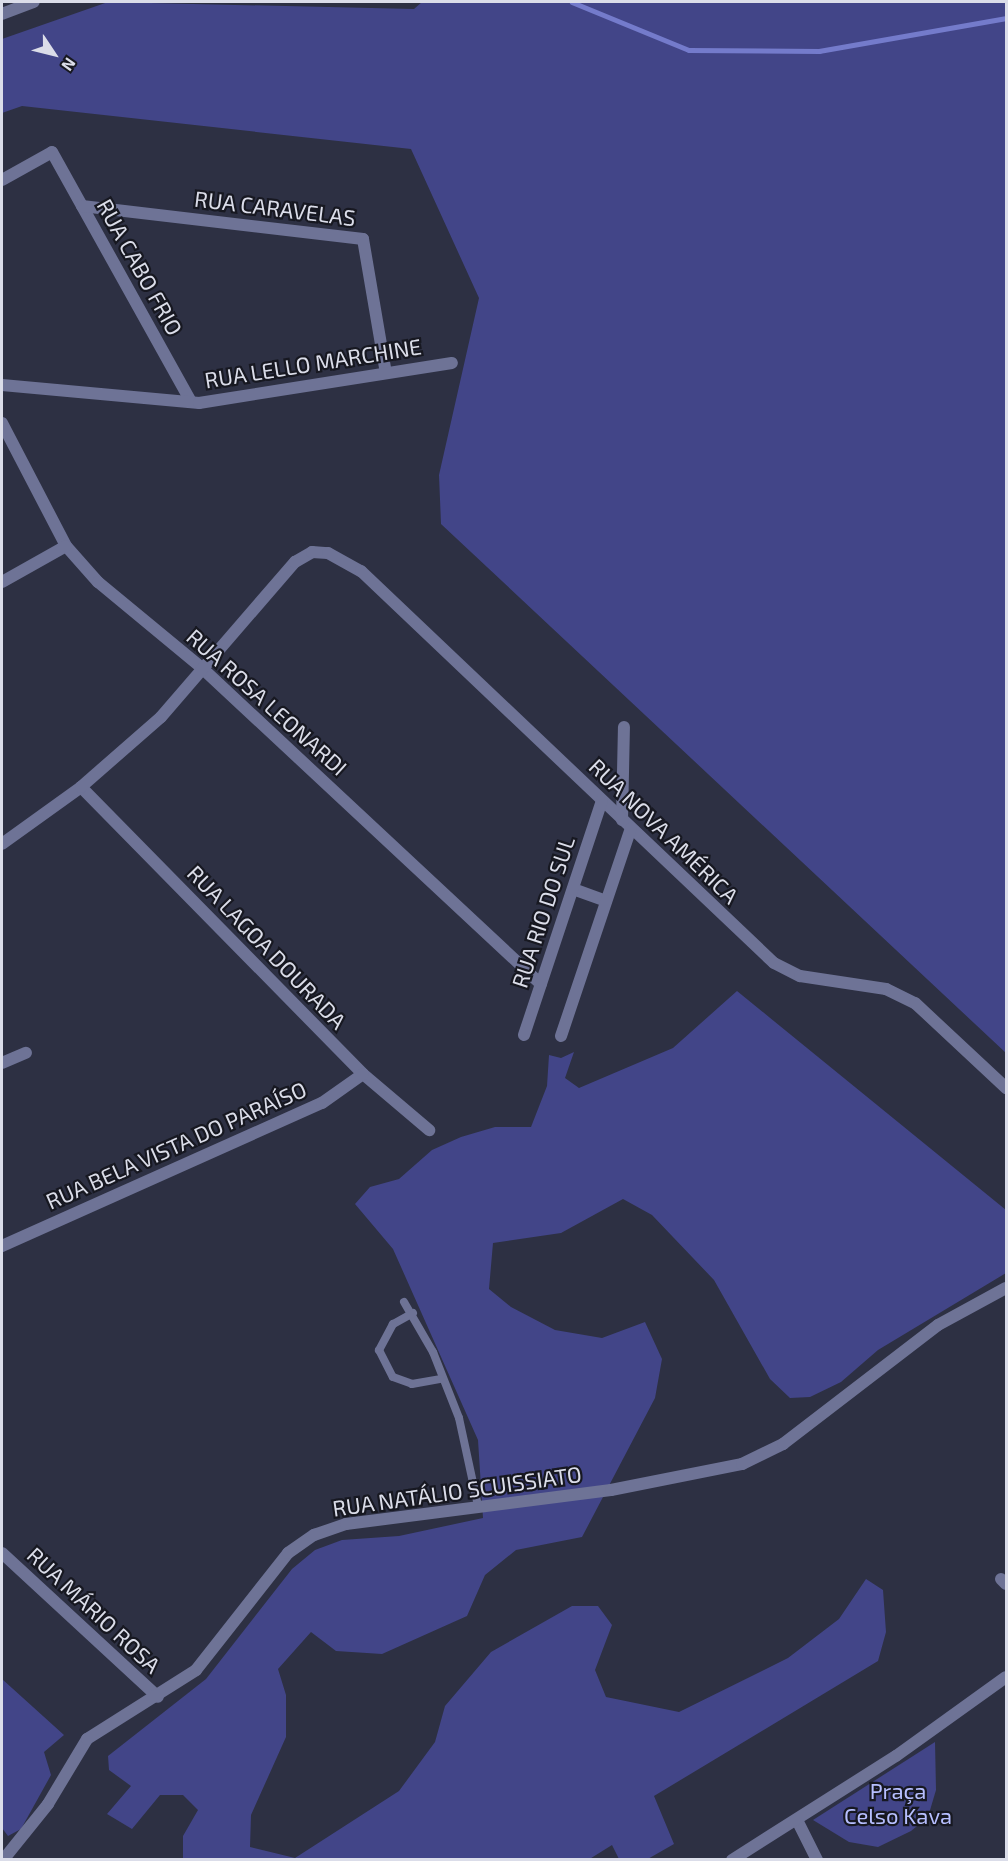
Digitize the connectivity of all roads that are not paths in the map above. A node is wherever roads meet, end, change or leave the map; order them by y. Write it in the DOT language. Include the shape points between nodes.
graph roads {
  1 [pos="34,2"];
  2 [pos="2,14"];
  3 [pos="2,180"];
  4 [pos="82,206"];
  5 [pos="452,363"];
  6 [pos="386,373"];
  7 [pos="2,386"];
  8 [pos="191,402"];
  9 [pos="2,423"];
  10 [pos="66,546"];
  11 [pos="2,582"];
  12 [pos="203,669"];
  13 [pos="624,727"];
  14 [pos="81,787"];
  15 [pos="602,801"];
  16 [pos="626,824"];
  17 [pos="2,844"];
  18 [pos="573,890"];
  19 [pos="606,901"];
  20 [pos="542,984"];
  21 [pos="524,1035"];
  22 [pos="561,1036"];
  23 [pos="26,1053"];
  24 [pos="2,1063"];
  25 [pos="363,1074"];
  26 [pos="1006,1088"];
  27 [pos="429,1130"];
  28 [pos="2,1246"];
  29 [pos="1006,1288"];
  30 [pos="404,1302"];
  31 [pos="413,1313"];
  32 [pos="440,1379"];
  33 [pos="478,1506"];
  34 [pos="2,1553"];
  35 [pos="1006,1677"];
  36 [pos="158,1697"];
  37 [pos="797,1820"];
  38 [pos="3,1860"];
  39 [pos="732,1860"];
  40 [pos="817,1860"];
  1 -- 2 [label="street"];
  3 -- 4 [label="street, RUA CABO FRIO" via="52,152"];
  4 -- 6 [label="street, RUA CARAVELAS" via="363,238"];
  4 -- 8 [label="street, RUA CABO FRIO"];
  5 -- 6 [label="street, RUA LELLO MARCHINE"];
  6 -- 8 [label="street, RUA LELLO MARCHINE"];
  7 -- 8 [label="street, RUA LELLO MARCHINE"];
  9 -- 10 [label="street, RUA ROSA LEONARDI"];
  10 -- 11 [label="street"];
  10 -- 12 [label="street, RUA ROSA LEONARDI" via="118,600"];
  12 -- 14 [label="street" via="161,717"];
  12 -- 15 [label="street, RUA NOVA AMÉRICA" via="286,571 320,552 361,571"];
  12 -- 20 [label="street, RUA ROSA LEONARDI"];
  13 -- 16 [label="street"];
  14 -- 17 [label="street"];
  14 -- 25 [label="street, RUA LAGOA DOURADA"];
  15 -- 16 [label="street, RUA NOVA AMÉRICA"];
  15 -- 18 [label="street, RUA RIO DO SUL"];
  16 -- 19 [label="street"];
  16 -- 26 [label="street, RUA NOVA AMÉRICA" via="774,963 800,976 886,989 915,1003"];
  18 -- 19 [label="street"];
  18 -- 20 [label="street, RUA RIO DO SUL"];
  19 -- 22 [label="street"];
  20 -- 21 [label="street, RUA RIO DO SUL"];
  23 -- 24 [label="street"];
  25 -- 27 [label="street, RUA LAGOA DOURADA"];
  25 -- 28 [label="street, RUA BELA VISTA DO PARAÍSO" via="322,1103"];
  29 -- 33 [label="street, RUA NATÁLIO SCUISSIATO" via="938,1325 762,1455 638,1485"];
  30 -- 31 [label="lane"];
  31 -- 32 [label="lane"];
  31 -- 32 [label="lane" via="393,1324 380,1350 393,1377 412,1384"];
  32 -- 33 [label="lane" via="459,1418"];
  33 -- 36 [label="street, RUA NATÁLIO SCUISSIATO" via="346,1524 300,1543 202,1664"];
  34 -- 36 [label="street, RUA MÁRIO ROSA"];
  35 -- 37 [label="street"];
  36 -- 38 [label="street, RUA NATÁLIO SCUISSIATO" via="87,1739 48,1804"];
  37 -- 39 [label="street"];
  37 -- 40 [label="street"];
}
